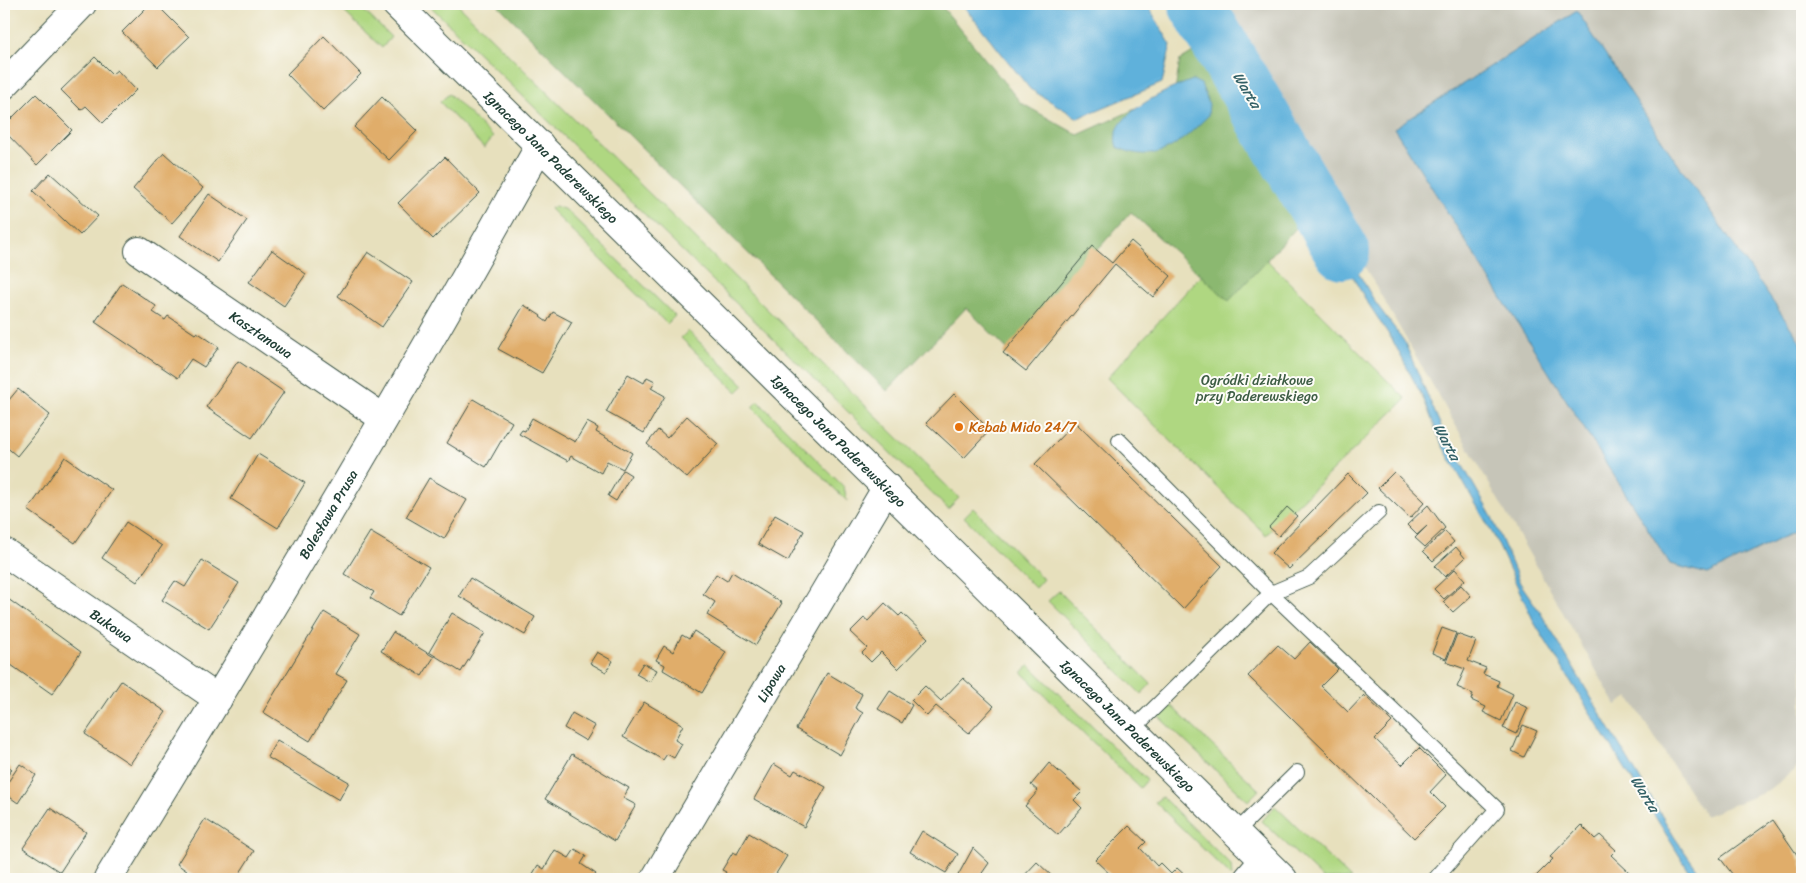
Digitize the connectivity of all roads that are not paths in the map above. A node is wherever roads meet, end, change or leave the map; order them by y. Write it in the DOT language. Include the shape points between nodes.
graph roads {
  1 [pos="82,4"];
  2 [pos="396,4"];
  3 [pos="4,85"];
  4 [pos="540,145"];
  5 [pos="139,251"];
  6 [pos="383,418"];
  7 [pos="1119,440"];
  8 [pos="887,487"];
  9 [pos="1379,512"];
  10 [pos="4,552"];
  11 [pos="1271,593"];
  12 [pos="218,699"];
  13 [pos="1132,730"];
  14 [pos="1297,772"];
  15 [pos="1236,832"];
  16 [pos="1265,873"];
  17 [pos="108,879"];
  18 [pos="655,879"];
  19 [pos="1435,879"];
  1 -- 3 [label="street"];
  2 -- 4 [label="street, Ignacego Jana Paderewskiego"];
  4 -- 6 [label="street, Bolesława Prusa"];
  4 -- 8 [label="street, Ignacego Jana Paderewskiego"];
  5 -- 6 [label="street, Kasztanowa"];
  6 -- 12 [label="street, Bolesława Prusa"];
  7 -- 11 [label="lane"];
  8 -- 13 [label="street, Ignacego Jana Paderewskiego"];
  8 -- 18 [label="street, Lipowa"];
  9 -- 11 [label="lane" via="1309,577"];
  10 -- 12 [label="street, Bukowa"];
  11 -- 13 [label="lane"];
  11 -- 19 [label="lane" via="1497,809"];
  12 -- 17 [label="street, Bolesława Prusa"];
  13 -- 15 [label="street, Ignacego Jana Paderewskiego"];
  14 -- 15 [label="lane"];
  15 -- 16 [label="street, Ignacego Jana Paderewskiego"];
}
